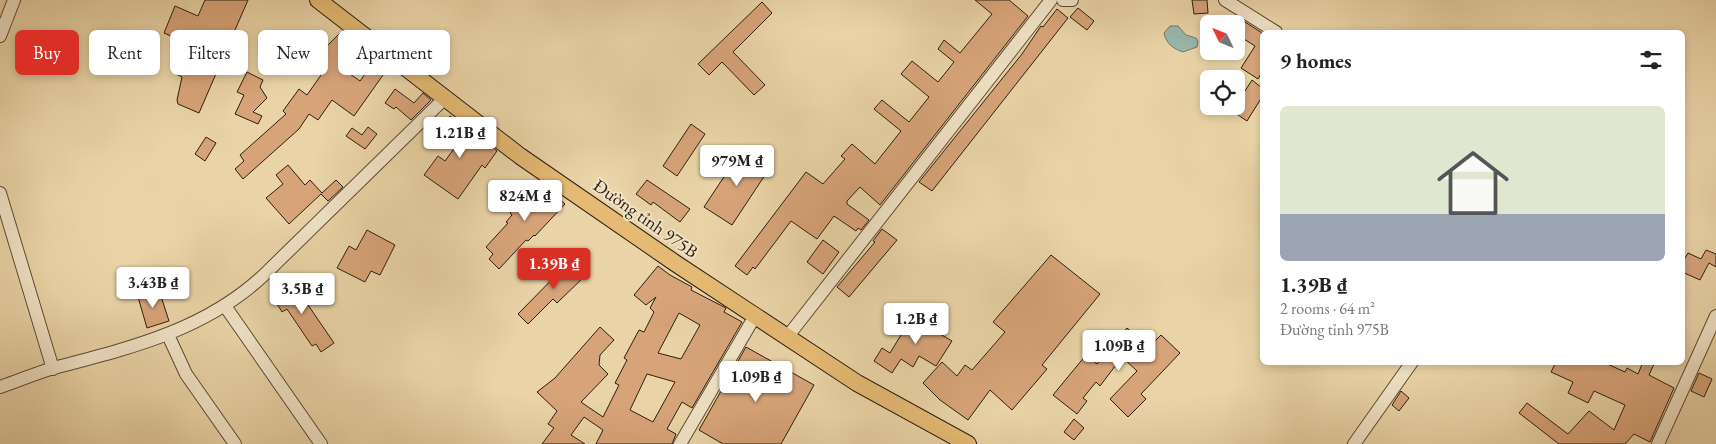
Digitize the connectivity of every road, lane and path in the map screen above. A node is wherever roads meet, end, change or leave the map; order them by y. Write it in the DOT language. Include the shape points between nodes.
graph roads {
  1 [pos="14,0"];
  2 [pos="318,0"];
  3 [pos="1051,0"];
  4 [pos="1064,0"];
  5 [pos="1072,0"];
  6 [pos="1225,0"];
  7 [pos="1273,30"];
  8 [pos="0,36"];
  9 [pos="446,97"];
  10 [pos="0,192"];
  11 [pos="5,230"];
  12 [pos="225,306"];
  13 [pos="755,316"];
  14 [pos="1716,316"];
  15 [pos="168,335"];
  16 [pos="788,336"];
  17 [pos="1410,365"];
  18 [pos="53,369"];
  19 [pos="0,387"];
  20 [pos="235,444"];
  21 [pos="321,444"];
  22 [pos="680,444"];
  23 [pos="968,444"];
  24 [pos="1354,444"];
  25 [pos="1658,444"];
  1 -- 8 [label="street"];
  2 -- 9 [label="main road, Đường tỉnh 975B"];
  3 -- 16 [label="street"];
  4 -- 5 [label="street"];
  6 -- 7 [label="street"];
  9 -- 12 [label="street" via="258,280"];
  9 -- 13 [label="main road, Đường tỉnh 975B" via="520,156"];
  10 -- 11 [label="street"];
  11 -- 18 [label="street"];
  12 -- 15 [label="street"];
  12 -- 21 [label="street"];
  13 -- 16 [label="main road, Đường tỉnh 975B"];
  13 -- 22 [label="street"];
  14 -- 25 [label="street"];
  15 -- 18 [label="street"];
  15 -- 20 [label="street" via="186,374"];
  16 -- 23 [label="main road, Đường tỉnh 975B" via="858,383"];
  17 -- 24 [label="street"];
  18 -- 19 [label="street"];
}
